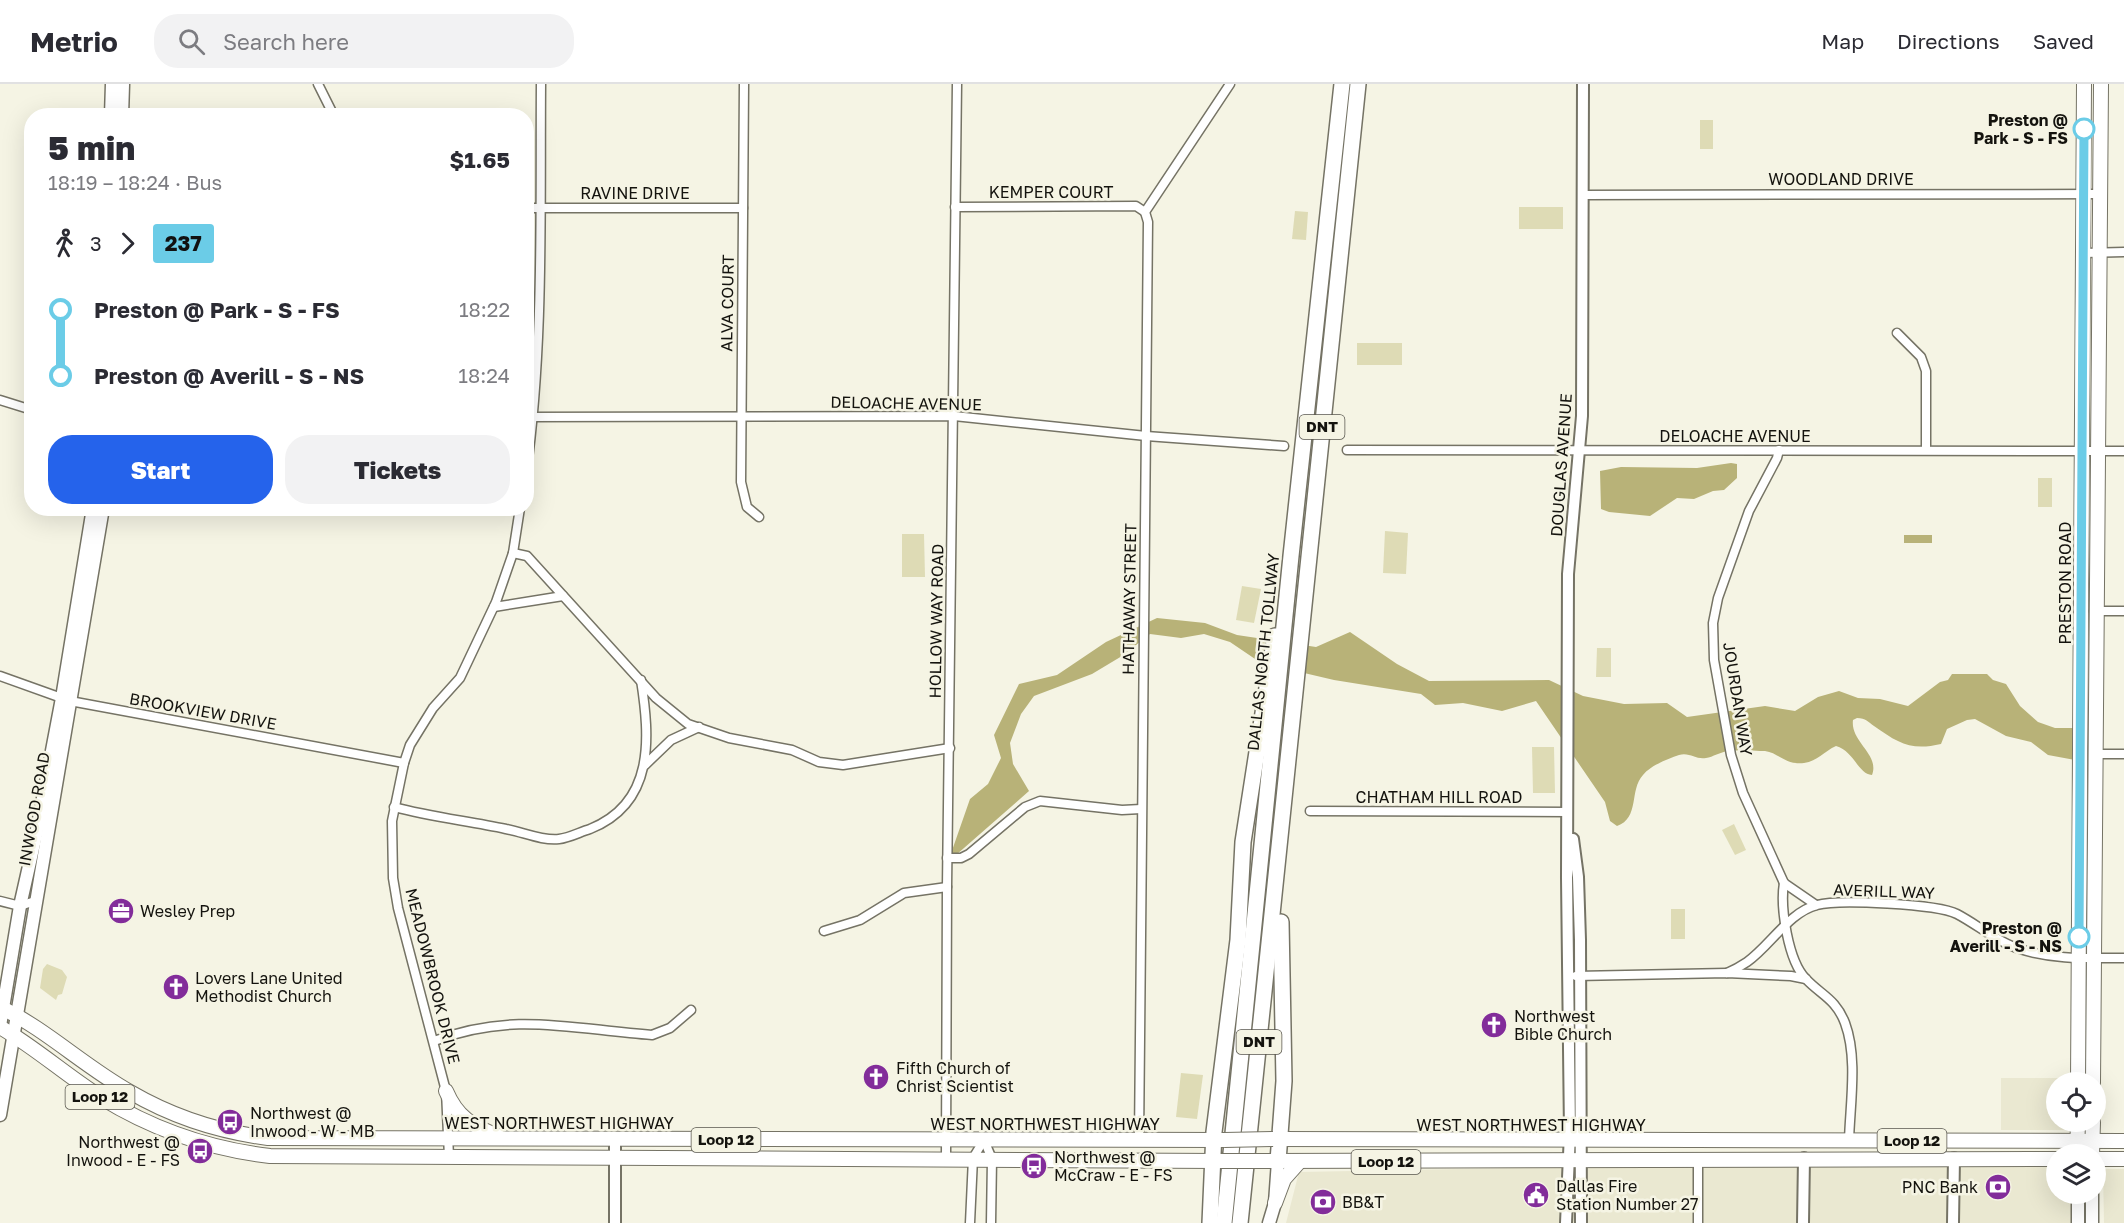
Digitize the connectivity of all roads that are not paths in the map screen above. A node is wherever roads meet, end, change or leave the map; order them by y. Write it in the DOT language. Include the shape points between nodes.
graph roads {
  1 [pos="112,84"];
  2 [pos="123,84"];
  3 [pos="318,84"];
  4 [pos="541,84"];
  5 [pos="744,84"];
  6 [pos="957,84"];
  7 [pos="1230,84"];
  8 [pos="1342,84"];
  9 [pos="1358,84"];
  10 [pos="1582,84"];
  11 [pos="2084,84"];
  12 [pos="2101,84"];
  13 [pos="111,108"];
  14 [pos="122,108"];
  15 [pos="330,108"];
  16 [pos="2084,194"];
  17 [pos="2100,194"];
  18 [pos="1582,195"];
  19 [pos="955,207"];
  20 [pos="534,208"];
  21 [pos="540,208"];
  22 [pos="743,208"];
  23 [pos="1145,212"];
  24 [pos="2100,252"];
  25 [pos="2124,252"];
  26 [pos="2084,253"];
  27 [pos="534,333"];
  28 [pos="1897,333"];
  29 [pos="0,400"];
  30 [pos="24,408"];
  31 [pos="740,416"];
  32 [pos="954,416"];
  33 [pos="534,417"];
  34 [pos="1146,436"];
  35 [pos="1284,446"];
  36 [pos="1347,450"];
  37 [pos="1779,450"];
  38 [pos="1926,450"];
  39 [pos="1581,451"];
  40 [pos="2098,451"];
  41 [pos="2124,451"];
  42 [pos="2082,452"];
  43 [pos="92,516"];
  44 [pos="101,516"];
  45 [pos="519,516"];
  46 [pos="759,517"];
  47 [pos="513,553"];
  48 [pos="1291,556"];
  49 [pos="89,560"];
  50 [pos="563,596"];
  51 [pos="494,607"];
  52 [pos="2081,611"];
  53 [pos="2097,611"];
  54 [pos="2124,611"];
  55 [pos="0,676"];
  56 [pos="641,680"];
  57 [pos="66,699"];
  58 [pos="699,727"];
  59 [pos="950,748"];
  60 [pos="2080,754"];
  61 [pos="2096,754"];
  62 [pos="2124,754"];
  63 [pos="404,763"];
  64 [pos="644,766"];
  65 [pos="394,807"];
  66 [pos="1141,809"];
  67 [pos="1310,811"];
  68 [pos="1568,812"];
  69 [pos="947,858"];
  70 [pos="1279,860"];
  71 [pos="1784,883"];
  72 [pos="947,888"];
  73 [pos="0,901"];
  74 [pos="35,901"];
  75 [pos="1816,905"];
  76 [pos="20,906"];
  77 [pos="1786,924"];
  78 [pos="824,931"];
  79 [pos="2078,958"];
  80 [pos="2095,958"];
  81 [pos="2124,958"];
  82 [pos="1727,973"];
  83 [pos="1573,976"];
  84 [pos="1806,979"];
  85 [pos="6,1010"];
  86 [pos="691,1010"];
  87 [pos="4,1029"];
  88 [pos="434,1041"];
  89 [pos="2078,1072"];
  90 [pos="2093,1072"];
  91 [pos="446,1091"];
  92 [pos="0,1115"];
  93 [pos="283,1139"];
  94 [pos="449,1139"];
  95 [pos="505,1139"];
  96 [pos="1277,1139"];
  97 [pos="615,1140"];
  98 [pos="947,1140"];
  99 [pos="984,1140"];
  100 [pos="1138,1140"];
  101 [pos="1219,1140"];
  102 [pos="1574,1141"];
  103 [pos="1849,1141"];
  104 [pos="1893,1141"];
  105 [pos="2124,1141"];
  106 [pos="1533,1142"];
  107 [pos="2106,1145"];
  108 [pos="2046,1147"];
  109 [pos="281,1157"];
  110 [pos="449,1157"];
  111 [pos="615,1158"];
  112 [pos="946,1158"];
  113 [pos="973,1158"];
  114 [pos="1698,1158"];
  115 [pos="1804,1158"];
  116 [pos="1954,1158"];
  117 [pos="992,1159"];
  118 [pos="1533,1159"];
  119 [pos="1574,1159"];
  120 [pos="2046,1159"];
  121 [pos="2106,1159"];
  122 [pos="2124,1160"];
  123 [pos="1218,1161"];
  124 [pos="1274,1161"];
  125 [pos="1300,1161"];
  126 [pos="1275,1203"];
  127 [pos="2078,1204"];
  128 [pos="2092,1204"];
  129 [pos="615,1223"];
  130 [pos="970,1223"];
  131 [pos="991,1223"];
  132 [pos="1209,1223"];
  133 [pos="1224,1223"];
  134 [pos="1240,1223"];
  135 [pos="1269,1223"];
  136 [pos="1566,1223"];
  137 [pos="1581,1223"];
  138 [pos="1698,1223"];
  139 [pos="1803,1223"];
  140 [pos="1953,1223"];
  141 [pos="2078,1223"];
  142 [pos="2092,1223"];
  1 -- 13 [label="main road"];
  2 -- 14 [label="main road"];
  3 -- 15 [label="street"];
  4 -- 21 [label="street"];
  5 -- 22 [label="street, ALVA COURT"];
  6 -- 19 [label="street, HOLLOW WAY ROAD"];
  7 -- 23 [label="street"];
  8 -- 48 [label="highway, DALLAS NORTH TOLLWAY / DNT"];
  9 -- 70 [label="highway, DNT"];
  10 -- 18 [label="street, DOUGLAS AVENUE"];
  11 -- 16 [label="main road, PRESTON ROAD"];
  12 -- 17 [label="main road, PRESTON ROAD"];
  16 -- 17 [label="street, WOODLAND DRIVE"];
  16 -- 18 [label="street, WOODLAND DRIVE"];
  16 -- 26 [label="main road, PRESTON ROAD"];
  17 -- 24 [label="main road, PRESTON ROAD"];
  18 -- 39 [label="street, DOUGLAS AVENUE"];
  19 -- 23 [label="street, KEMPER COURT" via="1136,206"];
  19 -- 32 [label="street, HOLLOW WAY ROAD"];
  20 -- 21 [label="street, RAVINE DRIVE"];
  21 -- 22 [label="street, RAVINE DRIVE"];
  21 -- 27 [label="street"];
  22 -- 31 [label="street, ALVA COURT"];
  23 -- 34 [label="street, HATHAWAY STREET"];
  24 -- 25 [label="street"];
  24 -- 26 [label="street"];
  24 -- 40 [label="main road, PRESTON ROAD"];
  26 -- 42 [label="main road, PRESTON ROAD"];
  28 -- 38 [label="street" via="1921,357 1926,371"];
  29 -- 30 [label="street"];
  31 -- 32 [label="street, DELOACHE AVENUE"];
  31 -- 33 [label="street, DELOACHE AVENUE"];
  31 -- 46 [label="street, ALVA COURT" via="743,497 747,507"];
  32 -- 34 [label="street, DELOACHE AVENUE"];
  32 -- 59 [label="street, HOLLOW WAY ROAD"];
  34 -- 35 [label="street, DELOACHE AVENUE"];
  34 -- 66 [label="street, HATHAWAY STREET"];
  36 -- 39 [label="street, DELOACHE AVENUE"];
  37 -- 38 [label="street, DELOACHE AVENUE"];
  37 -- 39 [label="street, DELOACHE AVENUE"];
  37 -- 71 [label="street, JOURDAN WAY" via="1749,511 1715,609 1714,660 1731,755 1743,793"];
  38 -- 42 [label="street, DELOACHE AVENUE"];
  39 -- 68 [label="street, DOUGLAS AVENUE" via="1568,574"];
  40 -- 41 [label="street, DELOACHE AVENUE"];
  40 -- 42 [label="street, DELOACHE AVENUE"];
  40 -- 53 [label="main road, PRESTON ROAD"];
  42 -- 52 [label="main road, PRESTON ROAD"];
  43 -- 49 [label="main road, INWOOD ROAD"];
  44 -- 49 [label="main road, INWOOD ROAD"];
  45 -- 47 [label="street, MEADOWBROOK DRIVE"];
  47 -- 50 [label="street" via="527,556"];
  47 -- 51 [label="street, MEADOWBROOK DRIVE"];
  48 -- 101 [label="highway" via="1270,660 1243,842"];
  48 -- 133 [label="highway, DALLAS NORTH TOLLWAY / DNT"];
  49 -- 57 [label="main road, INWOOD ROAD"];
  50 -- 51 [label="street"];
  50 -- 56 [label="street"];
  51 -- 63 [label="street, MEADOWBROOK DRIVE" via="460,678 433,708 410,745"];
  52 -- 53 [label="street"];
  52 -- 60 [label="main road, PRESTON ROAD"];
  53 -- 54 [label="street"];
  53 -- 61 [label="main road, PRESTON ROAD"];
  55 -- 57 [label="street, BROOKVIEW DRIVE"];
  56 -- 58 [label="street" via="668,709"];
  56 -- 64 [label="street" via="647,726"];
  57 -- 63 [label="street, BROOKVIEW DRIVE"];
  57 -- 74 [label="main road, INWOOD ROAD"];
  57 -- 76 [label="main road, INWOOD ROAD"];
  58 -- 59 [label="street" via="729,738 792,750 819,762 843,765"];
  58 -- 64 [label="street" via="671,741"];
  59 -- 69 [label="street, HOLLOW WAY ROAD"];
  60 -- 61 [label="street"];
  60 -- 79 [label="main road, PRESTON ROAD"];
  61 -- 62 [label="street"];
  61 -- 80 [label="main road, PRESTON ROAD"];
  63 -- 65 [label="street, MEADOWBROOK DRIVE"];
  64 -- 65 [label="street" via="638,785 605,822 560,839"];
  65 -- 88 [label="street, MEADOWBROOK DRIVE" via="392,853 398,909"];
  66 -- 69 [label="street" via="1040,801 1025,807 969,854"];
  66 -- 100 [label="street, HATHAWAY STREET"];
  67 -- 68 [label="street, CHATHAM HILL ROAD"];
  68 -- 83 [label="street, DOUGLAS AVENUE"];
  69 -- 72 [label="street, HOLLOW WAY ROAD"];
  70 -- 96 [label="highway" via="1284,1081"];
  70 -- 134 [label="highway, DNT"];
  71 -- 75 [label="street"];
  71 -- 77 [label="street, JOURDAN WAY" via="1782,912"];
  72 -- 78 [label="street" via="904,893 860,920"];
  72 -- 98 [label="street, HOLLOW WAY ROAD"];
  73 -- 76 [label="street"];
  74 -- 76 [label="street"];
  74 -- 85 [label="main road, INWOOD ROAD"];
  75 -- 77 [label="street, AVERILL WAY"];
  75 -- 79 [label="street, AVERILL WAY" via="1924,905 1944,909 2017,948 2046,956"];
  76 -- 85 [label="main road, INWOOD ROAD"];
  77 -- 82 [label="street, AVERILL WAY" via="1748,962"];
  77 -- 84 [label="street, JOURDAN WAY" via="1797,966"];
  79 -- 80 [label="street, AVERILL WAY"];
  79 -- 89 [label="main road, PRESTON ROAD"];
  80 -- 81 [label="street, AVERILL WAY"];
  80 -- 90 [label="main road, PRESTON ROAD"];
  82 -- 83 [label="street"];
  82 -- 84 [label="street"];
  83 -- 102 [label="street, DOUGLAS AVENUE"];
  84 -- 103 [label="street, JOURDAN WAY" via="1835,1005 1849,1037"];
  85 -- 87 [label="main road, INWOOD ROAD"];
  85 -- 93 [label="main road, WEST NORTHWEST HIGHWAY / Loop 12" via="129,1092 168,1111 219,1129"];
  86 -- 88 [label="street" via="670,1028 652,1035 512,1023 464,1030"];
  87 -- 92 [label="main road, INWOOD ROAD"];
  87 -- 109 [label="main road, WEST NORTHWEST HIGHWAY / Loop 12" via="100,1097 148,1123 208,1144"];
  88 -- 91 [label="street, MEADOWBROOK DRIVE"];
  91 -- 94 [label="street, MEADOWBROOK DRIVE"];
  91 -- 95 [label="main road" via="453,1107 468,1123"];
  93 -- 94 [label="main road, WEST NORTHWEST HIGHWAY / Loop 12"];
  93 -- 109 [label="main road"];
  94 -- 95 [label="main road, WEST NORTHWEST HIGHWAY / Loop 12"];
  94 -- 110 [label="street, MEADOWBROOK DRIVE"];
  95 -- 97 [label="main road, WEST NORTHWEST HIGHWAY / Loop 12"];
  96 -- 101 [label="main road, WEST NORTHWEST HIGHWAY / Loop 12, bridge"];
  96 -- 106 [label="main road, WEST NORTHWEST HIGHWAY / Loop 12"];
  96 -- 124 [label="highway"];
  97 -- 98 [label="main road, WEST NORTHWEST HIGHWAY / Loop 12"];
  97 -- 111 [label="street"];
  98 -- 99 [label="main road, WEST NORTHWEST HIGHWAY / Loop 12"];
  98 -- 112 [label="street, HOLLOW WAY ROAD"];
  99 -- 100 [label="main road, WEST NORTHWEST HIGHWAY / Loop 12"];
  99 -- 113 [label="street"];
  99 -- 117 [label="street"];
  100 -- 101 [label="main road, WEST NORTHWEST HIGHWAY / Loop 12"];
  101 -- 123 [label="highway"];
  102 -- 103 [label="main road, WEST NORTHWEST HIGHWAY / Loop 12"];
  102 -- 106 [label="main road, WEST NORTHWEST HIGHWAY / Loop 12"];
  102 -- 119 [label="street, DOUGLAS AVENUE"];
  103 -- 104 [label="main road, WEST NORTHWEST HIGHWAY / Loop 12"];
  104 -- 108 [label="main road, WEST NORTHWEST HIGHWAY / Loop 12"];
  104 -- 115 [label="main road" via="1879,1149 1815,1149"];
  105 -- 107 [label="main road, WEST NORTHWEST HIGHWAY / Loop 12"];
  106 -- 118 [label="main road"];
  109 -- 110 [label="main road, WEST NORTHWEST HIGHWAY / Loop 12"];
  110 -- 111 [label="main road, WEST NORTHWEST HIGHWAY / Loop 12"];
  111 -- 112 [label="main road, WEST NORTHWEST HIGHWAY / Loop 12"];
  111 -- 129 [label="street"];
  112 -- 113 [label="main road, WEST NORTHWEST HIGHWAY / Loop 12"];
  113 -- 117 [label="main road, WEST NORTHWEST HIGHWAY / Loop 12"];
  113 -- 130 [label="street"];
  114 -- 115 [label="main road, WEST NORTHWEST HIGHWAY / Loop 12"];
  114 -- 119 [label="main road, WEST NORTHWEST HIGHWAY / Loop 12"];
  114 -- 138 [label="street"];
  115 -- 116 [label="main road, WEST NORTHWEST HIGHWAY / Loop 12"];
  115 -- 139 [label="street"];
  116 -- 120 [label="main road, WEST NORTHWEST HIGHWAY / Loop 12"];
  116 -- 140 [label="street"];
  117 -- 123 [label="main road, WEST NORTHWEST HIGHWAY / Loop 12"];
  117 -- 131 [label="street"];
  118 -- 119 [label="main road, WEST NORTHWEST HIGHWAY / Loop 12"];
  118 -- 125 [label="main road, WEST NORTHWEST HIGHWAY / Loop 12"];
  119 -- 136 [label="street, DOUGLAS AVENUE"];
  119 -- 137 [label="street, DOUGLAS AVENUE"];
  121 -- 122 [label="main road"];
  123 -- 124 [label="main road, WEST NORTHWEST HIGHWAY / Loop 12, bridge"];
  123 -- 132 [label="highway"];
  124 -- 125 [label="main road, WEST NORTHWEST HIGHWAY / Loop 12"];
  124 -- 126 [label="main road"];
  125 -- 126 [label="main road" via="1284,1179"];
  126 -- 135 [label="main road"];
  127 -- 141 [label="main road"];
  128 -- 142 [label="main road"];
}
